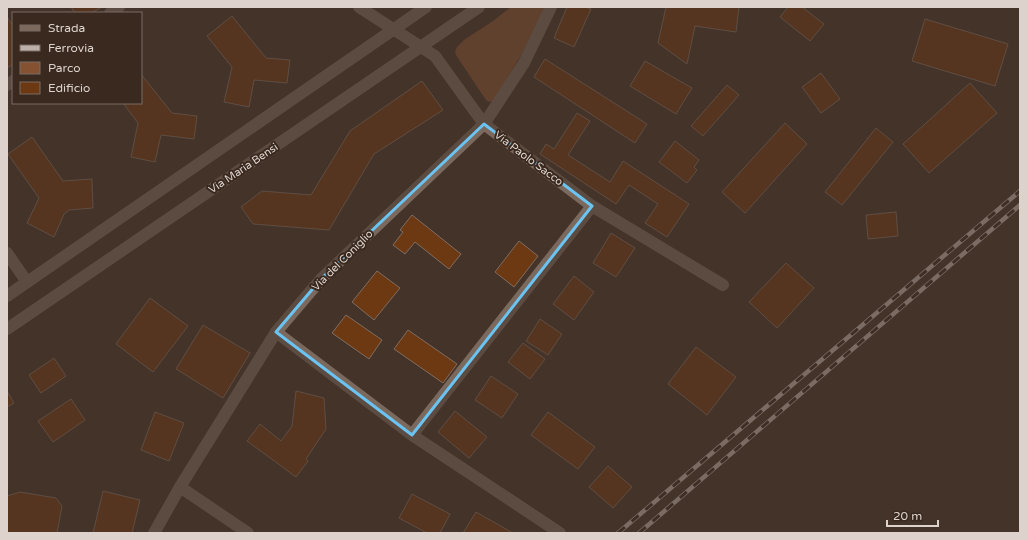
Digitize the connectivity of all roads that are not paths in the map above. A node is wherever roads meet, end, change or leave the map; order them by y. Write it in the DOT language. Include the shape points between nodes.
graph roads {
  1 [pos="359,7"];
  2 [pos="426,7"];
  3 [pos="479,7"];
  4 [pos="551,7"];
  5 [pos="394,29"];
  6 [pos="420,47"];
  7 [pos="484,124"];
  8 [pos="592,206"];
  9 [pos="7,252"];
  10 [pos="27,282"];
  11 [pos="723,285"];
  12 [pos="7,296"];
  13 [pos="7,329"];
  14 [pos="276,332"];
  15 [pos="412,435"];
  16 [pos="180,487"];
  17 [pos="154,533"];
  18 [pos="248,533"];
  19 [pos="560,533"];
  1 -- 5 [label="street, Via Paolo Sacco"];
  2 -- 5 [label="street"];
  3 -- 6 [label="street, Via Maria Bensi"];
  4 -- 7 [label="street, Via del Coniglio" via="524,63"];
  5 -- 6 [label="street, Via Paolo Sacco"];
  5 -- 10 [label="street"];
  6 -- 7 [label="street, Via Paolo Sacco" via="435,56"];
  6 -- 13 [label="street, Via Maria Bensi"];
  7 -- 8 [label="street, Via Paolo Sacco"];
  7 -- 14 [label="street, Via del Coniglio" via="322,278"];
  8 -- 11 [label="street, Via Paolo Sacco"];
  8 -- 15 [label="street"];
  9 -- 10 [label="street"];
  10 -- 12 [label="street"];
  14 -- 15 [label="street"];
  14 -- 16 [label="street, Via del Coniglio"];
  15 -- 19 [label="street"];
  16 -- 17 [label="street, Via del Coniglio"];
  16 -- 18 [label="street"];
}
